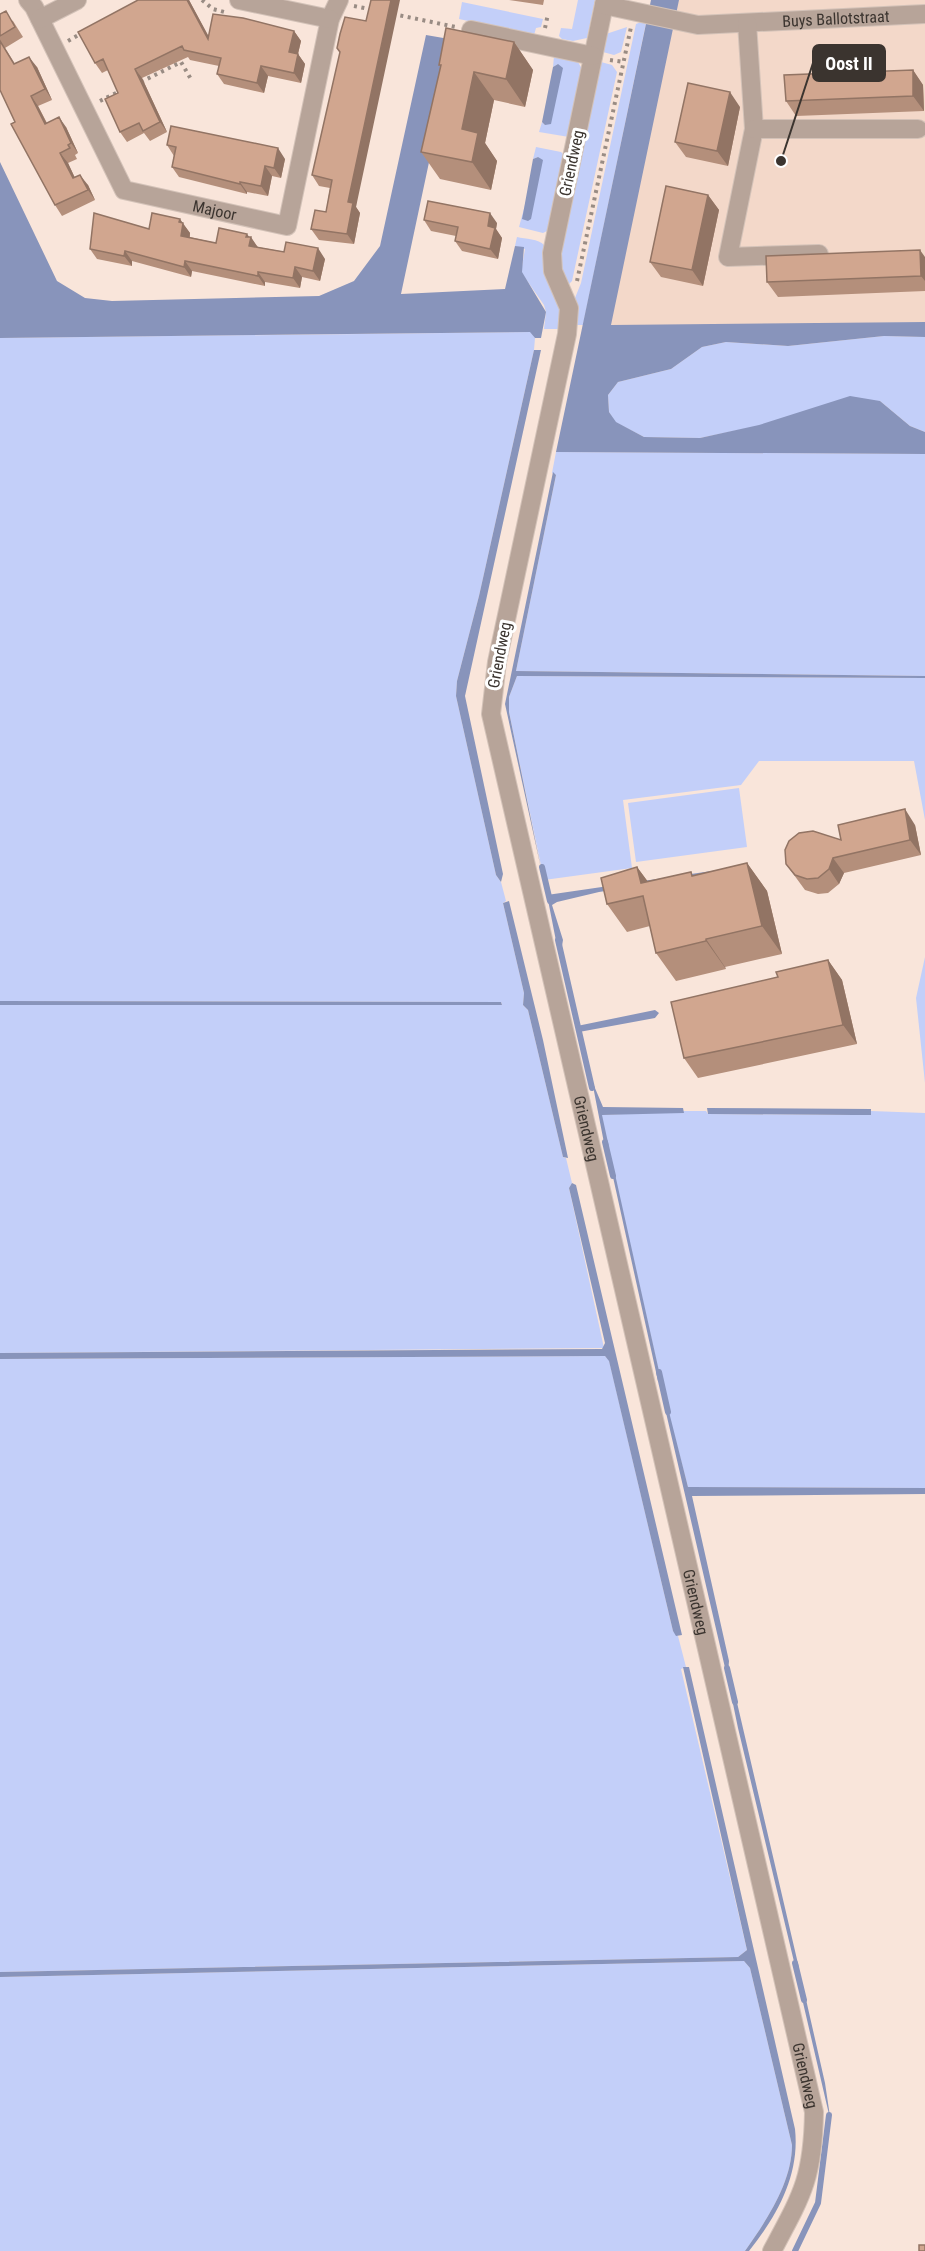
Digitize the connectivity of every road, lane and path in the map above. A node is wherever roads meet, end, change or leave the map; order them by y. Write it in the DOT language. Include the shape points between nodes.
graph roads {
  1 [pos="28,0"];
  2 [pos="77,0"];
  3 [pos="239,0"];
  4 [pos="339,1"];
  5 [pos="605,2"];
  6 [pos="380,11"];
  7 [pos="641,13"];
  8 [pos="391,14"];
  9 [pos="548,14"];
  10 [pos="925,14"];
  11 [pos="40,19"];
  12 [pos="330,19"];
  13 [pos="546,20"];
  14 [pos="747,22"];
  15 [pos="92,28"];
  16 [pos="471,30"];
  17 [pos="68,40"];
  18 [pos="62,44"];
  19 [pos="73,50"];
  20 [pos="593,56"];
  21 [pos="192,81"];
  22 [pos="139,82"];
  23 [pos="128,88"];
  24 [pos="97,103"];
  25 [pos="754,129"];
  26 [pos="918,129"];
  27 [pos="843,254"];
  28 [pos="578,280"];
  29 [pos="772,2251"];
  1 -- 11 [label="street, Majoor"];
  2 -- 11 [label="street"];
  3 -- 12 [label="street"];
  4 -- 6 [label="path"];
  4 -- 12 [label="street, Majoor"];
  5 -- 7 [label="street, Buys Ballotstraat"];
  5 -- 20 [label="street, Griendweg"];
  7 -- 14 [label="street, Buys Ballotstraat" via="698,25"];
  7 -- 28 [label="path, Griendweg"];
  8 -- 16 [label="path"];
  9 -- 13 [label="path"];
  10 -- 14 [label="street, Buys Ballotstraat"];
  11 -- 12 [label="street, Majoor" via="124,190 287,226"];
  14 -- 25 [label="street"];
  15 -- 17 [label="path"];
  16 -- 20 [label="street"];
  17 -- 18 [label="path"];
  17 -- 19 [label="path"];
  20 -- 29 [label="street, Griendweg" via="552,253 553,271 569,308 567,334 497,662 491,714 814,2112 814,2147 806,2184"];
  21 -- 22 [label="path" via="181,62"];
  23 -- 24 [label="path"];
  25 -- 26 [label="street"];
  25 -- 27 [label="street" via="728,257"];
}
